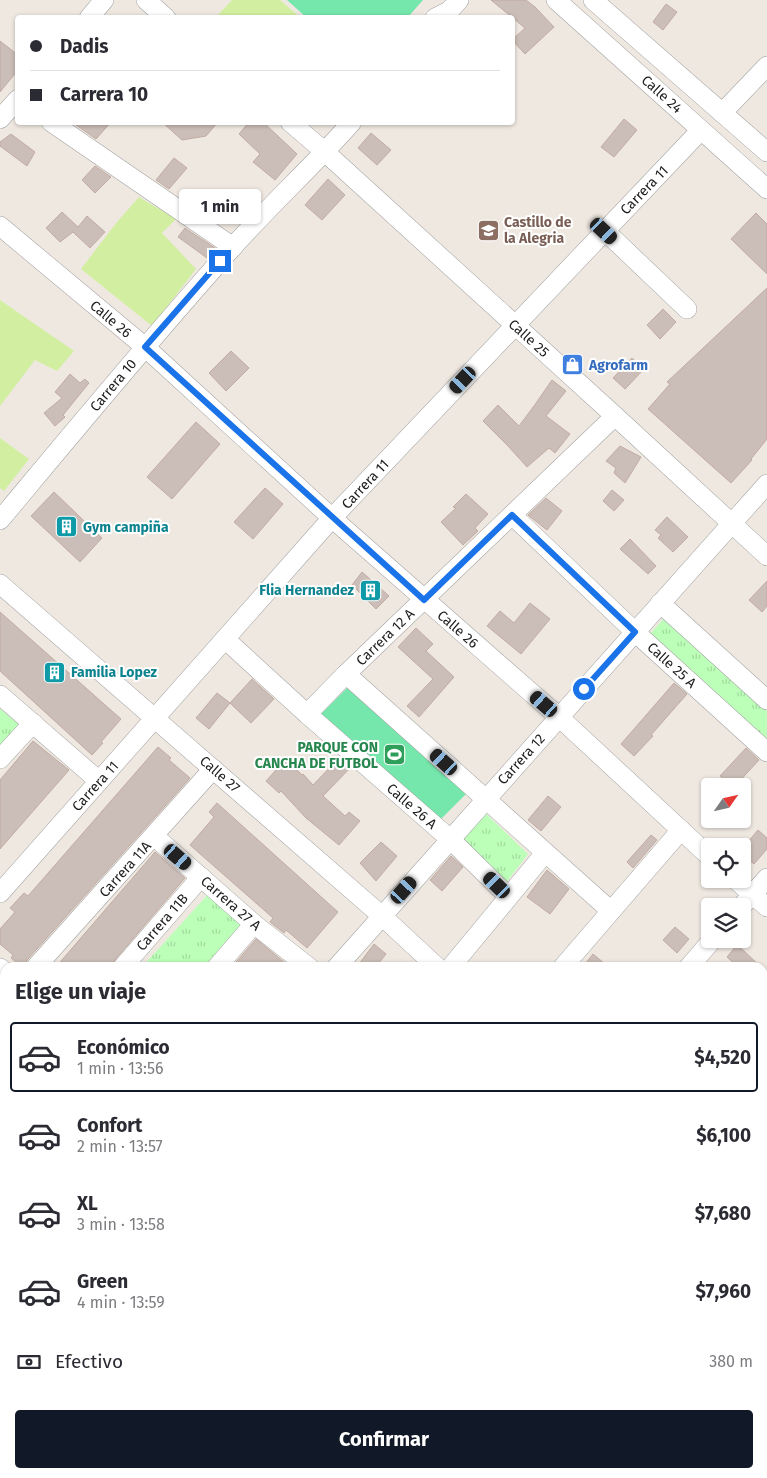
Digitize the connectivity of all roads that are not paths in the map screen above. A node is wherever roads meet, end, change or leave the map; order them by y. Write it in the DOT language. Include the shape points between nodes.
graph roads {
  1 [pos="104,0"];
  2 [pos="146,0"];
  3 [pos="556,0"];
  4 [pos="593,0"];
  5 [pos="92,15"];
  6 [pos="163,15"];
  7 [pos="767,66"];
  8 [pos="15,101"];
  9 [pos="722,113"];
  10 [pos="0,119"];
  11 [pos="55,125"];
  12 [pos="294,125"];
  13 [pos="349,125"];
  14 [pos="701,130"];
  15 [pos="325,152"];
  16 [pos="767,152"];
  17 [pos="767,189"];
  18 [pos="0,226"];
  19 [pos="604,231"];
  20 [pos="233,247"];
  21 [pos="687,309"];
  22 [pos="515,325"];
  23 [pos="145,347"];
  24 [pos="616,416"];
  25 [pos="767,484"];
  26 [pos="512,515"];
  27 [pos="332,518"];
  28 [pos="0,520"];
  29 [pos="731,524"];
  30 [pos="767,556"];
  31 [pos="0,584"];
  32 [pos="424,600"];
  33 [pos="660,603"];
  34 [pos="635,632"];
  35 [pos="225,638"];
  36 [pos="346,674"];
  37 [pos="0,695"];
  38 [pos="767,700"];
  39 [pos="307,714"];
  40 [pos="155,718"];
  41 [pos="559,718"];
  42 [pos="33,723"];
  43 [pos="767,752"];
  44 [pos="0,759"];
  45 [pos="213,769"];
  46 [pos="99,781"];
  47 [pos="486,799"];
  48 [pos="681,830"];
  49 [pos="154,836"];
  50 [pos="450,839"];
  51 [pos="701,849"];
  52 [pos="545,853"];
  53 [pos="201,877"];
  54 [pos="767,878"];
  55 [pos="0,893"];
  56 [pos="508,896"];
  57 [pos="749,898"];
  58 [pos="751,901"];
  59 [pos="767,907"];
  60 [pos="611,911"];
  61 [pos="382,916"];
  62 [pos="254,924"];
  63 [pos="705,948"];
  64 [pos="40,962"];
  65 [pos="127,962"];
  66 [pos="221,962"];
  67 [pos="302,962"];
  68 [pos="341,962"];
  69 [pos="432,962"];
  70 [pos="455,962"];
  71 [pos="567,962"];
  72 [pos="693,962"];
  1 -- 5 [label="street"];
  2 -- 6 [label="street"];
  3 -- 14 [label="street, Calle 24"];
  4 -- 9 [label="street, Calle 24"];
  7 -- 9 [label="street"];
  8 -- 10 [label="street"];
  9 -- 16 [label="street, Calle 24"];
  11 -- 20 [label="street"];
  12 -- 15 [label="street, Calle 25"];
  13 -- 15 [label="street, Carrera 10"];
  14 -- 17 [label="street, Calle 24"];
  14 -- 19 [label="street, Carrera 11"];
  15 -- 20 [label="street, Carrera 10"];
  15 -- 22 [label="street, Calle 25"];
  18 -- 23 [label="street, Calle 26"];
  19 -- 21 [label="street"];
  19 -- 22 [label="street, Carrera 11"];
  20 -- 23 [label="street, Carrera 10"];
  22 -- 24 [label="street, Calle 25"];
  22 -- 27 [label="street, Carrera 11"];
  23 -- 27 [label="street, Calle 26"];
  23 -- 28 [label="street, Carrera 10"];
  24 -- 26 [label="street, Carrera 12 A"];
  24 -- 29 [label="street, Calle 25"];
  25 -- 29 [label="street, Carrera 12"];
  26 -- 32 [label="street, Carrera 12 A"];
  26 -- 34 [label="street, Calle 25 A"];
  27 -- 32 [label="street, Calle 26"];
  27 -- 35 [label="street, Carrera 11"];
  29 -- 30 [label="street, Calle 25"];
  29 -- 33 [label="street, Carrera 12"];
  31 -- 40 [label="street, Calle 27"];
  32 -- 36 [label="street, Carrera 12 A"];
  32 -- 41 [label="street, Calle 26"];
  33 -- 34 [label="street, Carrera 12"];
  33 -- 38 [label="street"];
  34 -- 41 [label="street, Carrera 12"];
  34 -- 43 [label="street, Calle 25 A"];
  35 -- 39 [label="street, Calle 26 A"];
  35 -- 40 [label="street, Carrera 11"];
  36 -- 39 [label="street, Carrera 12 A"];
  36 -- 47 [label="street"];
  37 -- 42 [label="street"];
  39 -- 50 [label="street, Calle 26 A"];
  40 -- 45 [label="street, Calle 27"];
  40 -- 46 [label="street, Carrera 11"];
  41 -- 47 [label="street, Carrera 12"];
  41 -- 48 [label="street, Calle 26"];
  42 -- 44 [label="street"];
  42 -- 46 [label="street"];
  45 -- 49 [label="street, Carrera 11A"];
  45 -- 61 [label="street, Calle 27"];
  46 -- 55 [label="street, Carrera 11"];
  47 -- 50 [label="street, Carrera 12"];
  47 -- 52 [label="street"];
  48 -- 51 [label="street, Calle 26"];
  48 -- 60 [label="street"];
  49 -- 53 [label="street, Carrera 27 A"];
  49 -- 64 [label="street, Carrera 11A"];
  50 -- 56 [label="street, Calle 26 A"];
  50 -- 61 [label="street, Carrera 12"];
  52 -- 56 [label="street"];
  52 -- 60 [label="street"];
  53 -- 62 [label="street, Carrera 27 A"];
  53 -- 65 [label="street, Carrera 11B"];
  54 -- 57 [label="street"];
  56 -- 70 [label="street"];
  58 -- 59 [label="street"];
  60 -- 71 [label="street"];
  61 -- 68 [label="street, Carrera 12"];
  61 -- 69 [label="street, Calle 27"];
  62 -- 66 [label="street"];
  62 -- 67 [label="street, Carrera 27 A"];
  63 -- 72 [label="street"];
}
